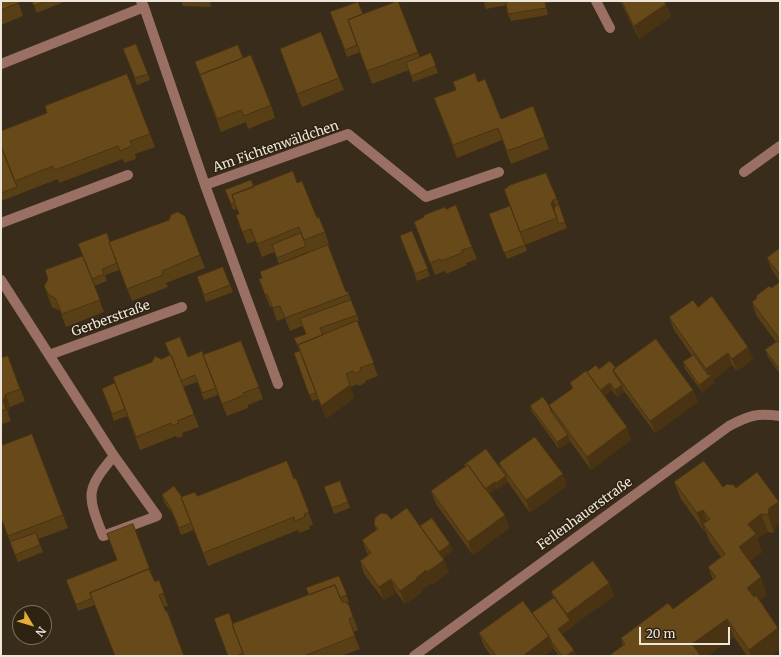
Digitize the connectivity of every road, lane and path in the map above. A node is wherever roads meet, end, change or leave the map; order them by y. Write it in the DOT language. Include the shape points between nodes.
graph roads {
  1 [pos="596,1"];
  2 [pos="143,4"];
  3 [pos="610,28"];
  4 [pos="1,64"];
  5 [pos="780,146"];
  6 [pos="499,172"];
  7 [pos="744,172"];
  8 [pos="128,174"];
  9 [pos="205,185"];
  10 [pos="1,224"];
  11 [pos="1,280"];
  12 [pos="182,307"];
  13 [pos="49,355"];
  14 [pos="278,384"];
  15 [pos="780,416"];
  16 [pos="114,456"];
  17 [pos="414,656"];
  1 -- 3 [label="street"];
  2 -- 4 [label="street"];
  2 -- 9 [label="street, Am Fichtenwäldchen"];
  5 -- 7 [label="street"];
  6 -- 9 [label="street, Am Fichtenwäldchen" via="426,197 348,134"];
  8 -- 10 [label="street"];
  9 -- 14 [label="street, Am Fichtenwäldchen"];
  11 -- 13 [label="street"];
  12 -- 13 [label="street, Gerberstraße"];
  13 -- 16 [label="street"];
  15 -- 17 [label="street, Feilenhauerstraße" via="754,415 729,426"];
  16 -- 16 [label="street" via="98,476 92,491 91,502 103,536 157,516"];
}
